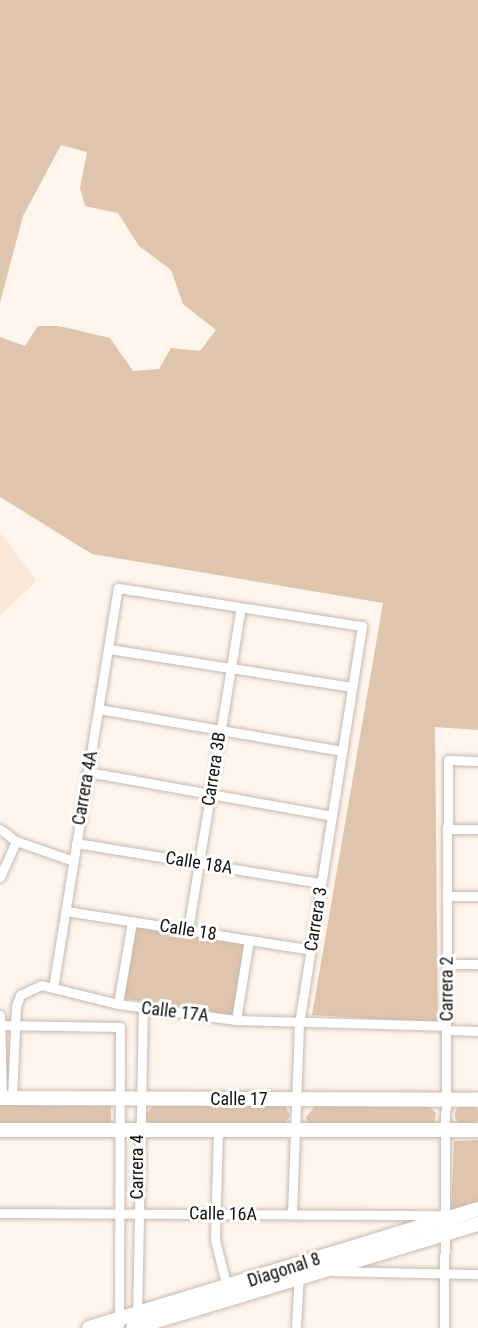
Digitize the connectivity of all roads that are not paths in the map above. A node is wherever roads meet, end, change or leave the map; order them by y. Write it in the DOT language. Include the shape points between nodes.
graph roads {
  1 [pos="240,608"];
  2 [pos="108,649"];
  3 [pos="231,668"];
  4 [pos="352,687"];
  5 [pos="99,709"];
  6 [pos="221,730"];
  7 [pos="342,751"];
  8 [pos="478,761"];
  9 [pos="88,772"];
  10 [pos="210,794"];
  11 [pos="332,816"];
  12 [pos="0,829"];
  13 [pos="447,829"];
  14 [pos="478,829"];
  15 [pos="16,841"];
  16 [pos="76,843"];
  17 [pos="73,861"];
  18 [pos="199,863"];
  19 [pos="0,877"];
  20 [pos="321,883"];
  21 [pos="447,896"];
  22 [pos="478,896"];
  23 [pos="66,911"];
  24 [pos="132,921"];
  25 [pos="188,930"];
  26 [pos="249,940"];
  27 [pos="311,950"];
  28 [pos="447,964"];
  29 [pos="478,964"];
  30 [pos="53,988"];
  31 [pos="118,1004"];
  32 [pos="143,1008"];
  33 [pos="0,1015"];
  34 [pos="236,1020"];
  35 [pos="299,1023"];
  36 [pos="0,1025"];
  37 [pos="14,1025"];
  38 [pos="446,1028"];
  39 [pos="478,1030"];
  40 [pos="5,1098"];
  41 [pos="118,1099"];
  42 [pos="137,1099"];
  43 [pos="297,1100"];
  44 [pos="446,1100"];
  45 [pos="478,1100"];
  46 [pos="0,1130"];
  47 [pos="119,1130"];
  48 [pos="138,1130"];
  49 [pos="218,1130"];
  50 [pos="296,1130"];
  51 [pos="446,1130"];
  52 [pos="478,1130"];
  53 [pos="478,1209"];
  54 [pos="119,1212"];
  55 [pos="137,1212"];
  56 [pos="0,1213"];
  57 [pos="215,1214"];
  58 [pos="292,1214"];
  59 [pos="445,1217"];
  60 [pos="478,1224"];
  61 [pos="445,1236"];
  62 [pos="300,1270"];
  63 [pos="316,1271"];
  64 [pos="445,1274"];
  65 [pos="478,1274"];
  66 [pos="229,1293"];
  67 [pos="137,1311"];
  68 [pos="119,1322"];
  69 [pos="135,1327"];
  70 [pos="89,1328"];
  71 [pos="296,1328"];
  72 [pos="444,1328"];
  1 -- 2 [label="street, Carrera 4A" via="118,588"];
  1 -- 3 [label="street, Carrera 3B"];
  1 -- 4 [label="street, Carrera 3" via="362,626"];
  2 -- 3 [label="street"];
  2 -- 5 [label="street, Carrera 4A"];
  3 -- 4 [label="street"];
  3 -- 6 [label="street, Carrera 3B"];
  4 -- 7 [label="street, Carrera 3"];
  5 -- 6 [label="street"];
  5 -- 9 [label="street, Carrera 4A"];
  6 -- 7 [label="street"];
  6 -- 10 [label="street, Carrera 3B"];
  7 -- 11 [label="street, Carrera 3"];
  8 -- 13 [label="street, Carrera 2" via="448,760"];
  9 -- 10 [label="street"];
  9 -- 16 [label="street, Carrera 4A"];
  10 -- 11 [label="street"];
  10 -- 18 [label="street, Carrera 3B"];
  11 -- 20 [label="street, Carrera 3"];
  12 -- 15 [label="street"];
  13 -- 14 [label="street"];
  13 -- 21 [label="street, Carrera 2"];
  15 -- 17 [label="street"];
  15 -- 19 [label="street"];
  16 -- 17 [label="street, Carrera 4A"];
  16 -- 18 [label="street, Calle 18A"];
  17 -- 23 [label="street, Carrera 4A"];
  18 -- 20 [label="street, Calle 18A"];
  18 -- 25 [label="street, Carrera 3B"];
  20 -- 27 [label="street, Carrera 3"];
  21 -- 22 [label="street"];
  21 -- 28 [label="street, Carrera 2"];
  23 -- 24 [label="street, Calle 18"];
  23 -- 30 [label="street, Carrera 4A"];
  24 -- 25 [label="street, Calle 18"];
  24 -- 31 [label="street"];
  25 -- 26 [label="street, Calle 18"];
  26 -- 27 [label="street, Calle 18"];
  26 -- 34 [label="street"];
  27 -- 35 [label="street, Carrera 3"];
  28 -- 29 [label="street"];
  28 -- 38 [label="street, Carrera 2"];
  30 -- 31 [label="street, Calle 17A"];
  30 -- 37 [label="street" via="41,985 20,995"];
  31 -- 32 [label="street, Calle 17A"];
  32 -- 34 [label="street, Calle 17A"];
  32 -- 42 [label="street, Carrera 4"];
  33 -- 36 [label="street"];
  34 -- 35 [label="street, Calle 17A"];
  35 -- 38 [label="street, Calle 17A"];
  35 -- 43 [label="street, Carrera 3"];
  36 -- 37 [label="street, Calle 17A"];
  36 -- 40 [label="street"];
  37 -- 40 [label="street"];
  37 -- 41 [label="street, Calle 17A" via="120,1027"];
  38 -- 39 [label="street"];
  38 -- 44 [label="street, Carrera 2"];
  40 -- 41 [label="street, Calle 17"];
  41 -- 42 [label="street, Calle 17"];
  41 -- 47 [label="street"];
  42 -- 43 [label="street, Calle 17"];
  42 -- 48 [label="street, Carrera 4"];
  43 -- 44 [label="street, Calle 17"];
  43 -- 50 [label="street, Carrera 3"];
  44 -- 45 [label="street, Calle 17"];
  44 -- 51 [label="street, Carrera 2"];
  46 -- 47 [label="street, Calle 17"];
  47 -- 48 [label="street, Calle 17"];
  47 -- 54 [label="street"];
  48 -- 49 [label="street, Calle 17"];
  48 -- 55 [label="street, Carrera 4"];
  49 -- 50 [label="street, Calle 17"];
  49 -- 57 [label="street"];
  50 -- 51 [label="street, Calle 17"];
  50 -- 58 [label="street, Carrera 3"];
  51 -- 52 [label="street, Calle 17"];
  51 -- 59 [label="street, Carrera 2"];
  53 -- 59 [label="street, Diagonal 8"];
  54 -- 55 [label="street, Calle 16A"];
  54 -- 56 [label="street, Calle 16A"];
  54 -- 68 [label="street"];
  55 -- 57 [label="street, Calle 16A"];
  55 -- 67 [label="street, Carrera 4"];
  57 -- 58 [label="street, Calle 16A"];
  57 -- 66 [label="street"];
  58 -- 59 [label="street, Calle 16A"];
  59 -- 61 [label="street, Carrera 2"];
  59 -- 62 [label="street, Diagonal 8"];
  60 -- 61 [label="street, Diagonal 8"];
  61 -- 63 [label="street, Diagonal 8"];
  61 -- 64 [label="street, Carrera 2"];
  62 -- 63 [label="street, Diagonal 8"];
  62 -- 66 [label="street, Diagonal 8"];
  62 -- 71 [label="street"];
  63 -- 64 [label="street"];
  64 -- 65 [label="street"];
  64 -- 72 [label="street"];
  66 -- 67 [label="street, Diagonal 8"];
  66 -- 69 [label="street, Diagonal 8"];
  67 -- 68 [label="street, Diagonal 8"];
  67 -- 69 [label="street, Carrera 4"];
  68 -- 70 [label="street, Diagonal 8"];
}
